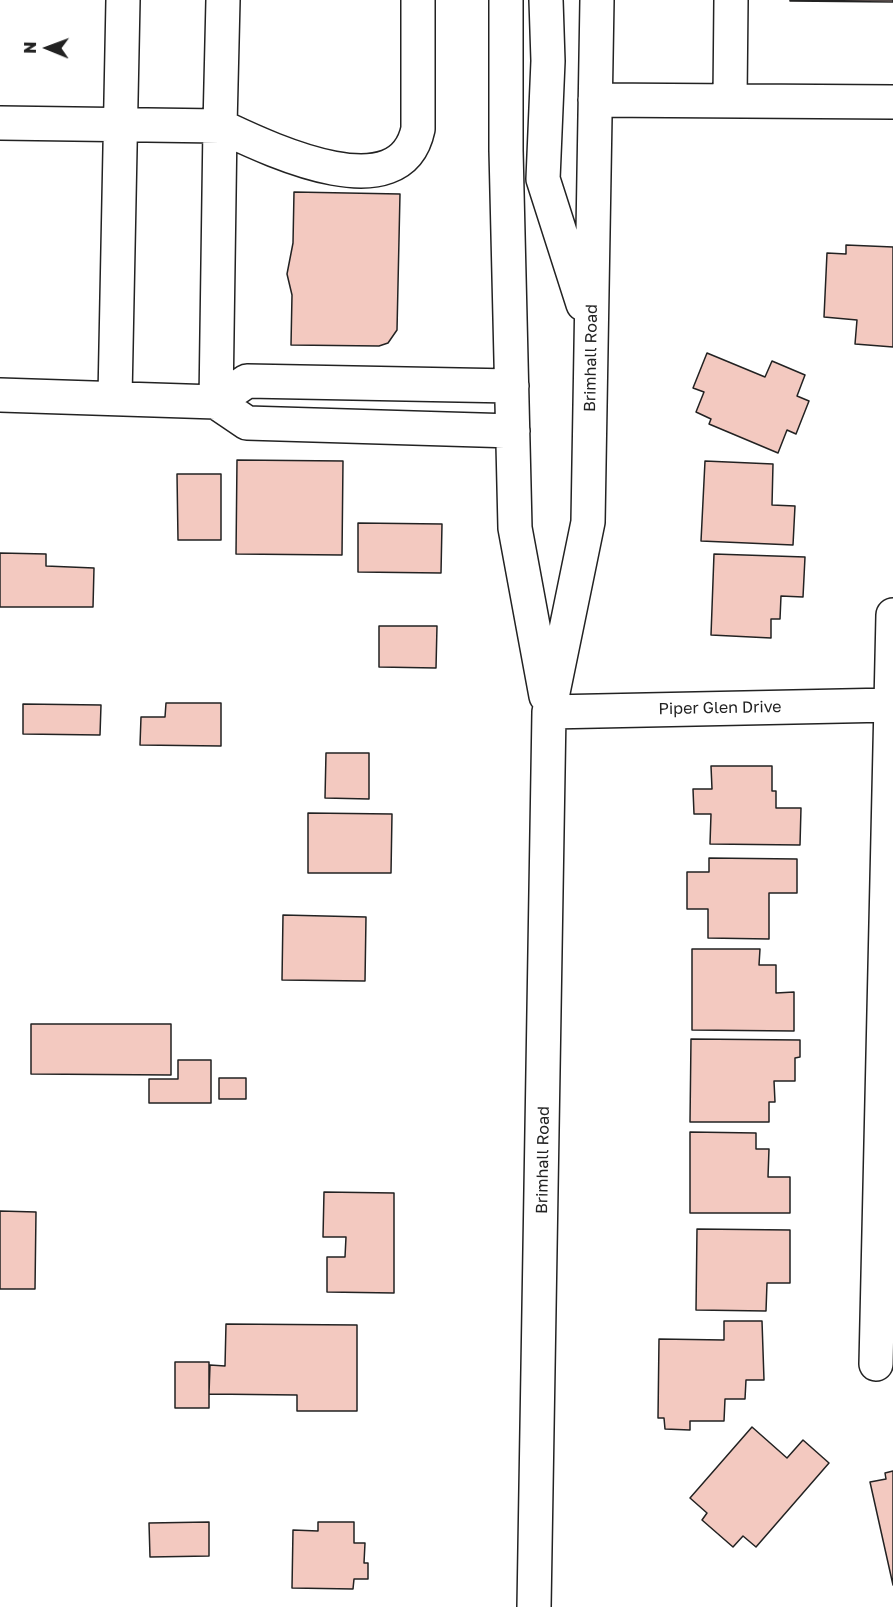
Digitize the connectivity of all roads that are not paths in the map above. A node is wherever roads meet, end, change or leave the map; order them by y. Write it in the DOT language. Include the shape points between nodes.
graph roads {
  1 [pos="123,0"];
  2 [pos="223,0"];
  3 [pos="418,0"];
  4 [pos="506,0"];
  5 [pos="546,0"];
  6 [pos="597,0"];
  7 [pos="731,0"];
  8 [pos="730,99"];
  9 [pos="595,100"];
  10 [pos="893,102"];
  11 [pos="0,123"];
  12 [pos="121,124"];
  13 [pos="220,126"];
  14 [pos="592,332"];
  15 [pos="512,386"];
  16 [pos="0,395"];
  17 [pos="115,397"];
  18 [pos="216,402"];
  19 [pos="513,431"];
  20 [pos="893,615"];
  21 [pos="891,705"];
  22 [pos="549,712"];
  23 [pos="888,1109"];
  24 [pos="876,1364"];
  25 [pos="534,1607"];
  1 -- 12 [label="street"];
  2 -- 13 [label="street"];
  3 -- 13 [label="street" via="418,129 415,145 404,156 389,165 367,170 321,167"];
  4 -- 15 [label="street, Brimhall Road"];
  5 -- 14 [label="street" via="548,61 543,179"];
  6 -- 9 [label="street, Brimhall Road"];
  7 -- 8 [label="street"];
  8 -- 9 [label="street"];
  8 -- 10 [label="street"];
  9 -- 14 [label="street, Brimhall Road"];
  11 -- 12 [label="street"];
  12 -- 13 [label="street"];
  12 -- 17 [label="street"];
  13 -- 18 [label="street"];
  14 -- 22 [label="street, Brimhall Road" via="588,522"];
  15 -- 18 [label="street" via="248,381"];
  15 -- 19 [label="street, Brimhall Road"];
  16 -- 17 [label="street"];
  17 -- 18 [label="street"];
  18 -- 19 [label="street" via="247,423"];
  19 -- 22 [label="street, Brimhall Road" via="515,528"];
  20 -- 21 [label="street"];
  21 -- 22 [label="street, Piper Glen Drive"];
  21 -- 23 [label="street"];
  22 -- 25 [label="street, Brimhall Road"];
  23 -- 24 [label="street"];
}
